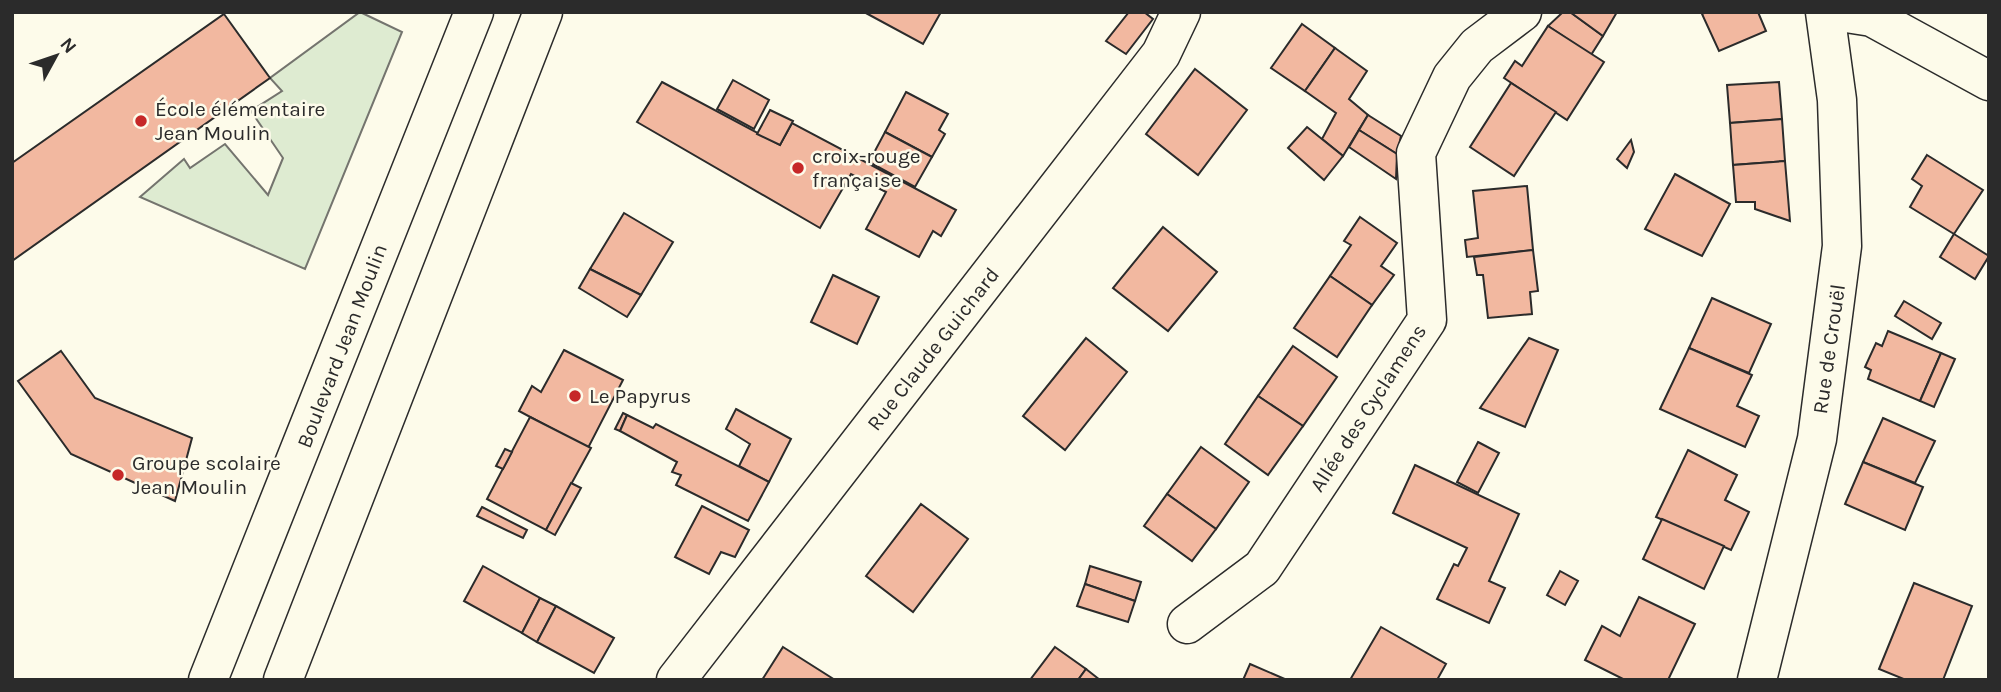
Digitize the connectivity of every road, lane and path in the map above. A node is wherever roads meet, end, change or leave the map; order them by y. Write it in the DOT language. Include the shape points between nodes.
graph roads {
  1 [pos="474,12"];
  2 [pos="543,12"];
  3 [pos="1181,12"];
  4 [pos="1522,12"];
  5 [pos="1825,12"];
  6 [pos="1840,12"];
  7 [pos="1989,81"];
  8 [pos="1187,624"];
  9 [pos="208,680"];
  10 [pos="283,680"];
  11 [pos="677,680"];
  12 [pos="1757,680"];
  1 -- 9 [label="street, Boulevard Jean Moulin"];
  2 -- 10 [label="street"];
  3 -- 11 [label="street, Rue Claude Guichard" via="1161,54"];
  4 -- 8 [label="street, Allée des Cyclamens" via="1477,46 1452,77 1416,153 1427,320 1262,568"];
  5 -- 12 [label="street, Rue de Crouël" via="1837,100 1843,246 1817,439"];
  6 -- 7 [label="street" via="1872,16"];
}
